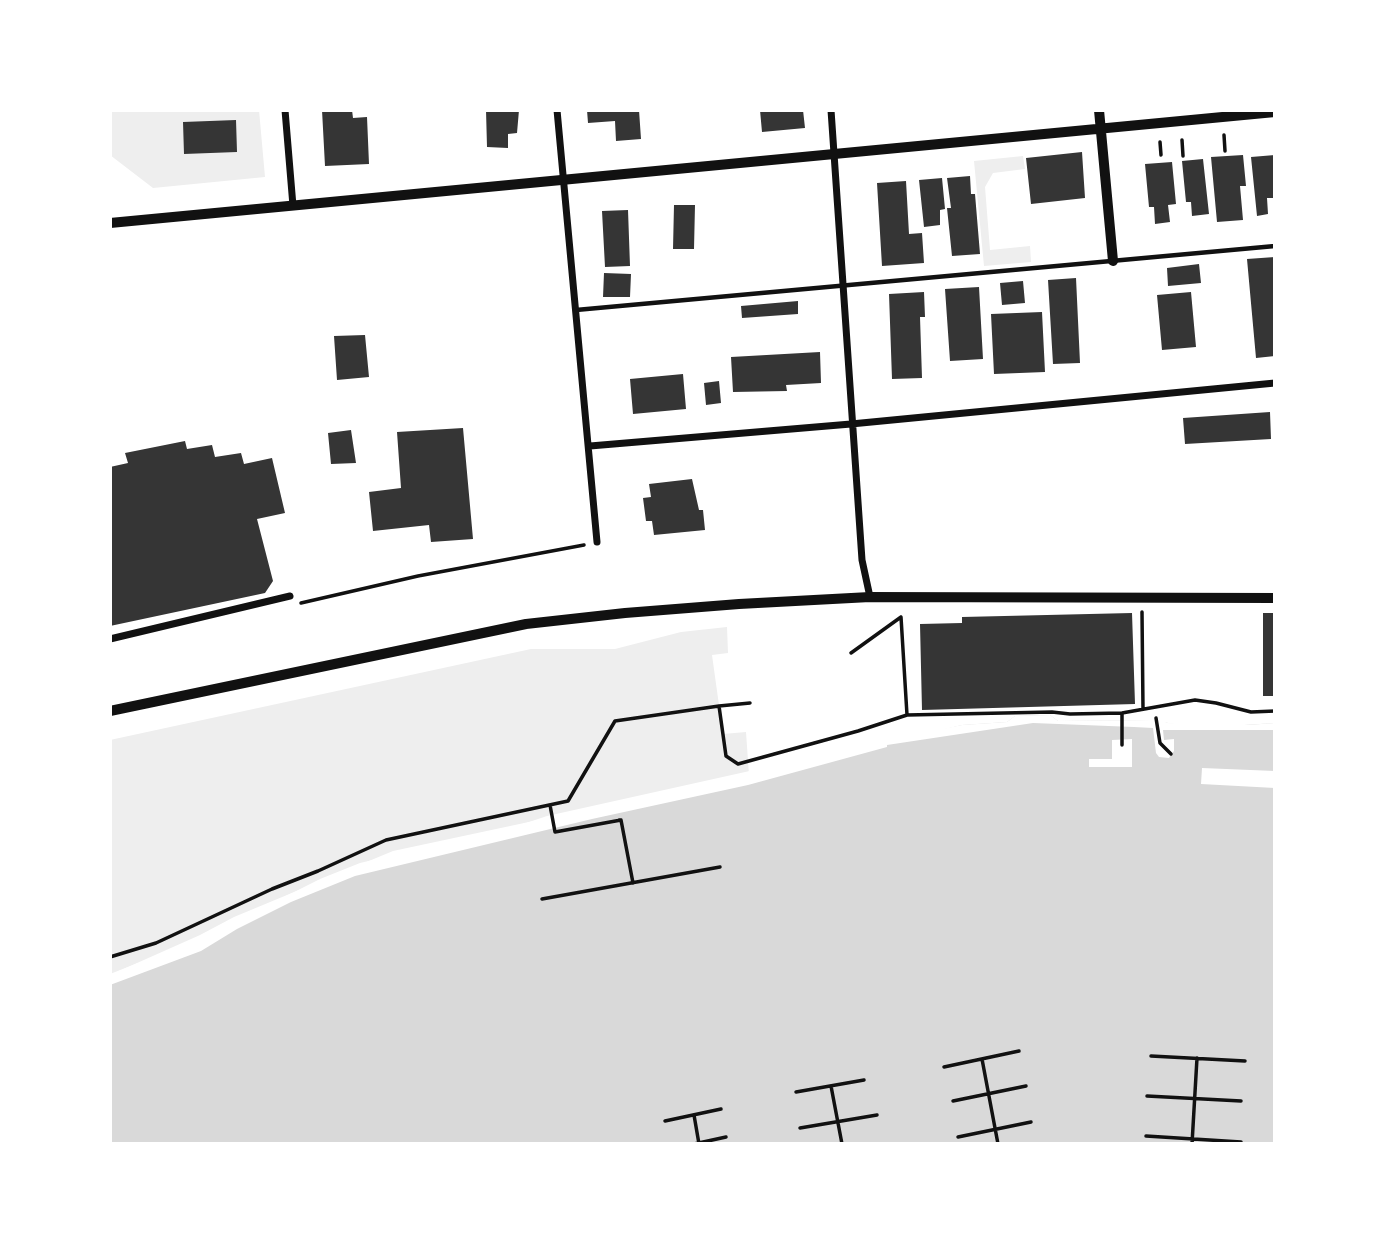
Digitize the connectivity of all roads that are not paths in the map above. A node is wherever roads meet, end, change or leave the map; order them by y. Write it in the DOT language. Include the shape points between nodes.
graph roads {
  1 [pos="285,110"];
  2 [pos="557,110"];
  3 [pos="831,110"];
  4 [pos="1099,110"];
  5 [pos="1275,112"];
  6 [pos="1101,129"];
  7 [pos="835,154"];
  8 [pos="564,180"];
  9 [pos="293,206"];
  10 [pos="110,222"];
  11 [pos="1275,246"];
  12 [pos="1113,261"];
  13 [pos="844,287"];
  14 [pos="576,310"];
  15 [pos="1275,383"];
  16 [pos="851,424"];
  17 [pos="590,446"];
  18 [pos="597,542"];
  19 [pos="290,596"];
  20 [pos="870,597"];
  21 [pos="1275,598"];
  22 [pos="110,639"];
  23 [pos="110,711"];
  1 -- 9 [label="street"];
  2 -- 8 [label="street"];
  3 -- 7 [label="street"];
  4 -- 6 [label="street"];
  5 -- 6 [label="street"];
  6 -- 7 [label="street"];
  6 -- 12 [label="street"];
  7 -- 8 [label="street"];
  7 -- 13 [label="street"];
  8 -- 9 [label="street"];
  8 -- 14 [label="street"];
  9 -- 10 [label="street"];
  11 -- 12 [label="lane"];
  12 -- 13 [label="lane"];
  13 -- 14 [label="lane"];
  13 -- 16 [label="street"];
  14 -- 17 [label="street"];
  15 -- 16 [label="street"];
  16 -- 17 [label="street"];
  16 -- 20 [label="street" via="862,560"];
  17 -- 18 [label="street"];
  19 -- 22 [label="street"];
  20 -- 21 [label="street"];
  20 -- 23 [label="street" via="526,624"];
}
